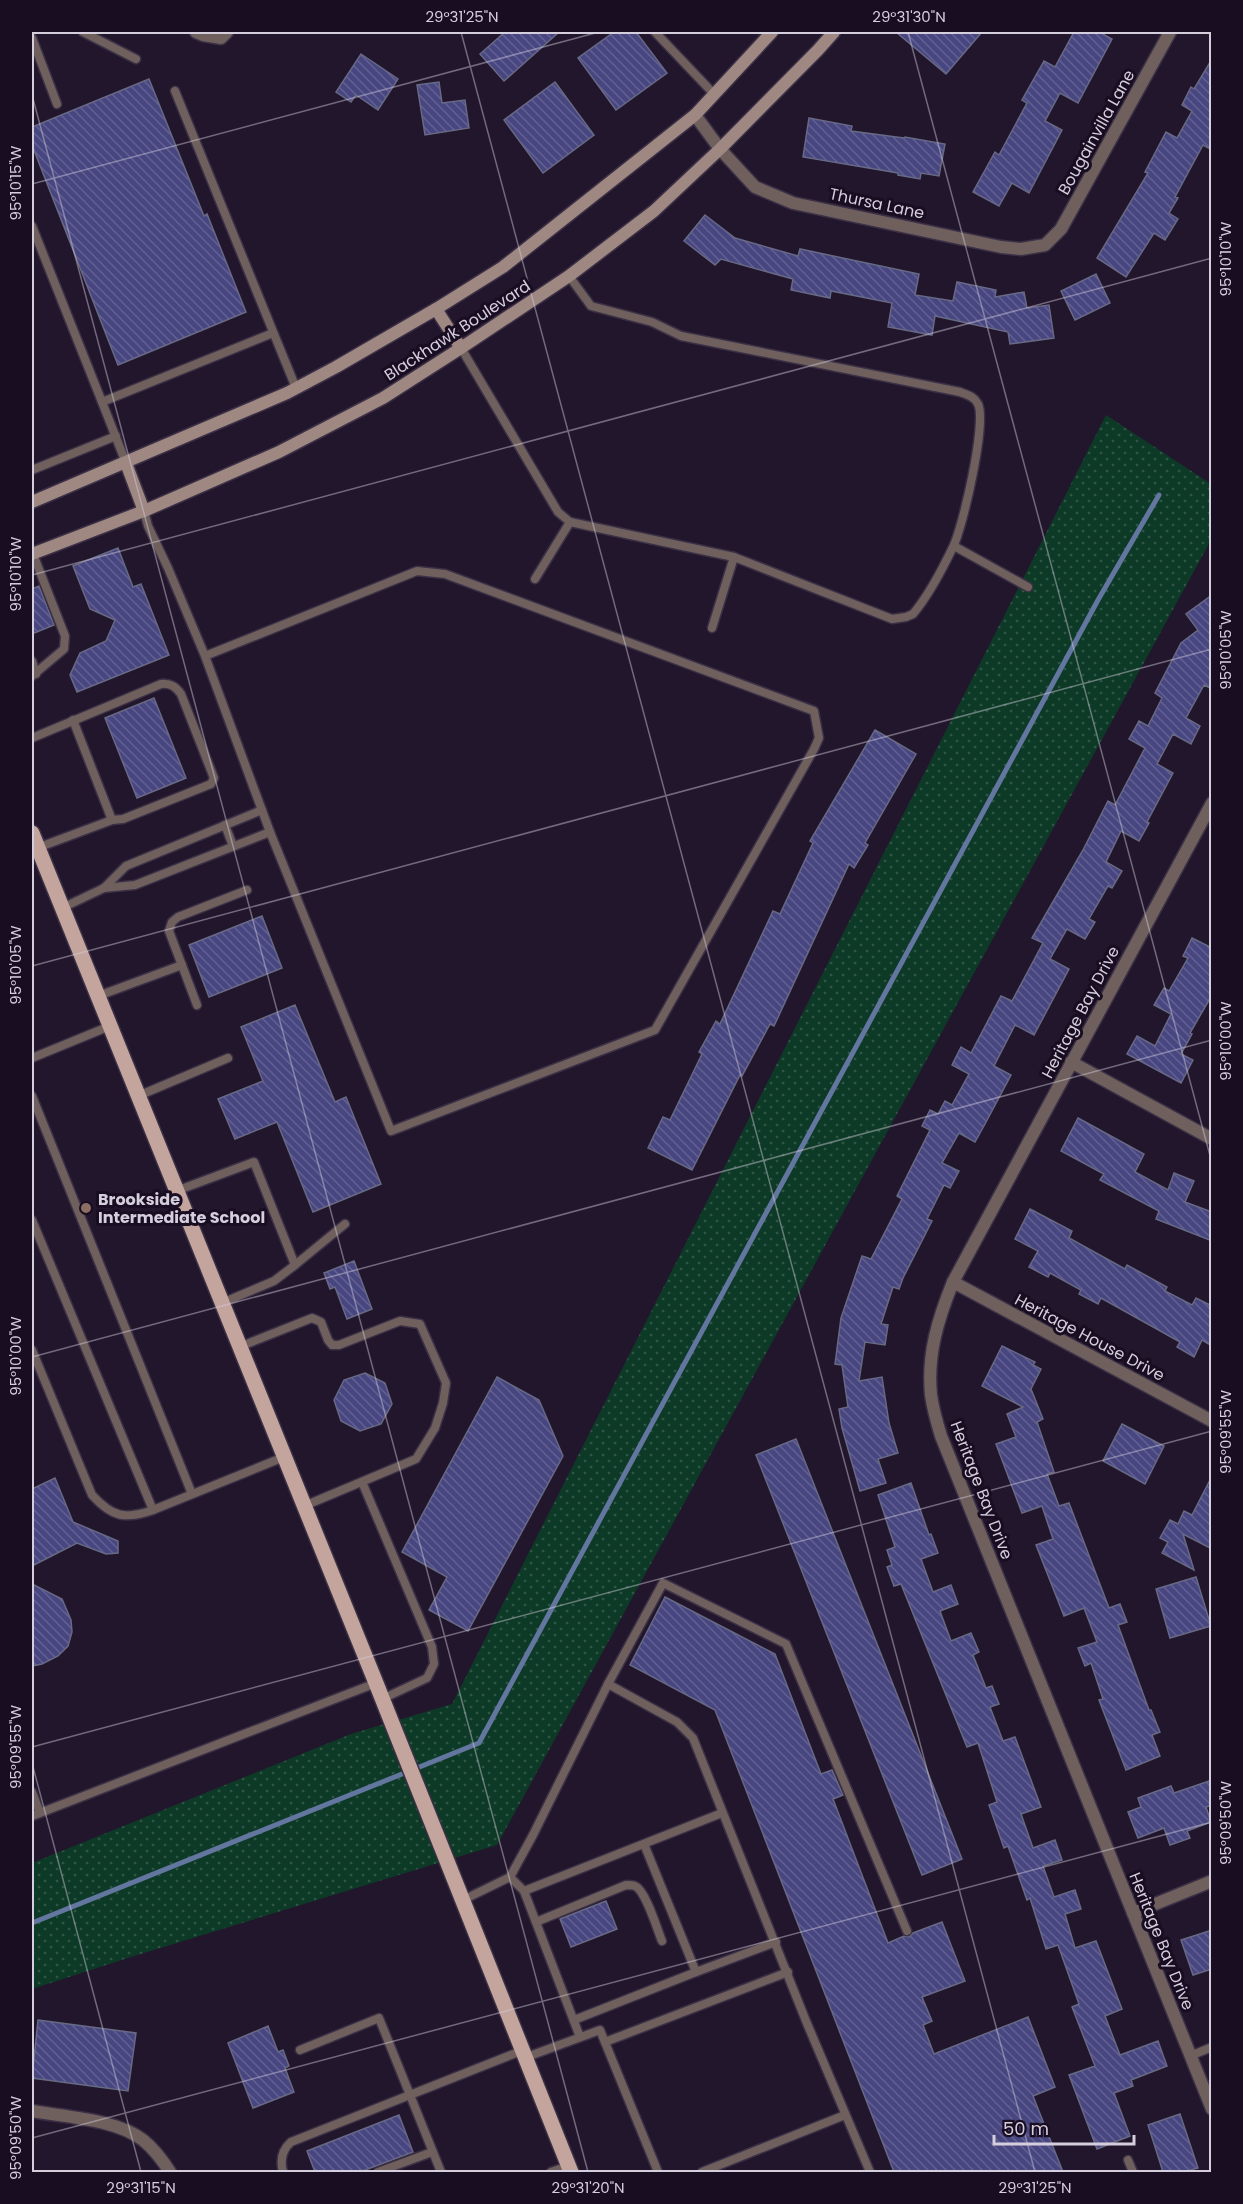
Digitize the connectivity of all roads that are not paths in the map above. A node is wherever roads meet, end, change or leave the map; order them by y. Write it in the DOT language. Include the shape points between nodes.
graph roads {
  1 [pos="83,32"];
  2 [pos="196,32"];
  3 [pos="227,32"];
  4 [pos="655,32"];
  5 [pos="772,32"];
  6 [pos="834,32"];
  7 [pos="1170,32"];
  8 [pos="32,38"];
  9 [pos="136,60"];
  10 [pos="175,91"];
  11 [pos="714,94"];
  12 [pos="57,104"];
  13 [pos="696,115"];
  14 [pos="720,149"];
  15 [pos="32,226"];
  16 [pos="1045,245"];
  17 [pos="569,276"];
  18 [pos="436,309"];
  19 [pos="273,333"];
  20 [pos="461,348"];
  21 [pos="296,388"];
  22 [pos="102,402"];
  23 [pos="116,436"];
  24 [pos="126,463"];
  25 [pos="32,470"];
  26 [pos="32,502"];
  27 [pos="144,511"];
  28 [pos="570,522"];
  29 [pos="954,546"];
  30 [pos="32,554"];
  31 [pos="735,557"];
  32 [pos="535,579"];
  33 [pos="1028,587"];
  34 [pos="712,628"];
  35 [pos="205,656"];
  36 [pos="32,661"];
  37 [pos="34,675"];
  38 [pos="73,720"];
  39 [pos="32,738"];
  40 [pos="1212,803"];
  41 [pos="262,810"];
  42 [pos="112,820"];
  43 [pos="225,825"];
  44 [pos="270,832"];
  45 [pos="32,833"];
  46 [pos="233,846"];
  47 [pos="37,848"];
  48 [pos="104,888"];
  49 [pos="247,890"];
  50 [pos="62,908"];
  51 [pos="182,965"];
  52 [pos="98,996"];
  53 [pos="197,1005"];
  54 [pos="110,1026"];
  55 [pos="32,1058"];
  56 [pos="228,1058"];
  57 [pos="1071,1062"];
  58 [pos="32,1096"];
  59 [pos="138,1096"];
  60 [pos="1212,1139"];
  61 [pos="176,1191"];
  62 [pos="32,1220"];
  63 [pos="345,1224"];
  64 [pos="295,1265"];
  65 [pos="953,1282"];
  66 [pos="222,1303"];
  67 [pos="239,1347"];
  68 [pos="32,1350"];
  69 [pos="1212,1421"];
  70 [pos="284,1457"];
  71 [pos="362,1482"];
  72 [pos="192,1494"];
  73 [pos="304,1506"];
  74 [pos="153,1510"];
  75 [pos="376,1683"];
  76 [pos="608,1684"];
  77 [pos="382,1699"];
  78 [pos="32,1792"];
  79 [pos="722,1813"];
  80 [pos="36,1814"];
  81 [pos="645,1844"];
  82 [pos="510,1877"];
  83 [pos="1212,1881"];
  84 [pos="525,1891"];
  85 [pos="463,1900"];
  86 [pos="1133,1913"];
  87 [pos="536,1922"];
  88 [pos="907,1931"];
  89 [pos="662,1941"];
  90 [pos="776,1941"];
  91 [pos="696,1972"];
  92 [pos="788,1972"];
  93 [pos="574,2020"];
  94 [pos="580,2037"];
  95 [pos="605,2042"];
  96 [pos="1212,2047"];
  97 [pos="300,2050"];
  98 [pos="523,2055"];
  99 [pos="1190,2056"];
  100 [pos="410,2095"];
  101 [pos="1212,2109"];
  102 [pos="32,2111"];
  103 [pos="845,2115"];
  104 [pos="432,2152"];
  105 [pos="1128,2160"];
  106 [pos="569,2169"];
  107 [pos="170,2172"];
  108 [pos="283,2172"];
  109 [pos="378,2172"];
  110 [pos="441,2172"];
  111 [pos="550,2172"];
  112 [pos="658,2172"];
  113 [pos="702,2172"];
  114 [pos="870,2172"];
  115 [pos="1133,2172"];
  1 -- 9 [label="lane"];
  2 -- 3 [label="street" via="221,38"];
  4 -- 11 [label="lane"];
  5 -- 11 [label="main road, Blackhawk Boulevard"];
  6 -- 14 [label="main road, Blackhawk Boulevard"];
  7 -- 16 [label="street, Bougainvilla Lane" via="1061,229"];
  8 -- 12 [label="lane"];
  10 -- 19 [label="lane"];
  11 -- 13 [label="main road, Blackhawk Boulevard"];
  13 -- 14 [label="street, Thursa Lane"];
  13 -- 18 [label="main road, Blackhawk Boulevard" via="502,267"];
  14 -- 16 [label="street, Thursa Lane" via="755,187 793,202 1001,247"];
  14 -- 17 [label="main road, Blackhawk Boulevard" via="654,211"];
  15 -- 22 [label="lane"];
  17 -- 20 [label="main road, Blackhawk Boulevard"];
  17 -- 29 [label="lane" via="591,306 652,322 681,336 975,398 980,406 981,428"];
  18 -- 20 [label="main road"];
  18 -- 21 [label="main road, Blackhawk Boulevard"];
  19 -- 21 [label="lane"];
  19 -- 22 [label="lane"];
  20 -- 27 [label="main road, Blackhawk Boulevard" via="383,398 279,452"];
  20 -- 28 [label="lane" via="558,512"];
  21 -- 24 [label="main road, Blackhawk Boulevard"];
  22 -- 23 [label="lane"];
  23 -- 24 [label="lane"];
  23 -- 25 [label="lane"];
  24 -- 26 [label="main road, Blackhawk Boulevard"];
  24 -- 27 [label="main road"];
  27 -- 30 [label="main road, Blackhawk Boulevard"];
  27 -- 35 [label="lane"];
  28 -- 31 [label="lane"];
  28 -- 32 [label="lane"];
  29 -- 31 [label="lane" via="919,607 899,619"];
  29 -- 33 [label="lane"];
  30 -- 37 [label="lane" via="65,636 64,649"];
  31 -- 34 [label="lane"];
  35 -- 41 [label="lane"];
  35 -- 44 [label="lane" via="417,571 445,574 814,711 819,738 814,749 655,1030 391,1131"];
  36 -- 37 [label="lane"];
  38 -- 39 [label="lane"];
  38 -- 42 [label="lane"];
  38 -- 42 [label="lane" via="161,684 176,686 213,771 211,784"];
  40 -- 57 [label="street, Heritage Bay Drive"];
  41 -- 43 [label="lane"];
  41 -- 44 [label="lane"];
  42 -- 47 [label="lane"];
  43 -- 46 [label="lane"];
  43 -- 48 [label="lane" via="126,866"];
  44 -- 46 [label="lane"];
  45 -- 47 [label="main road"];
  46 -- 48 [label="lane" via="135,885"];
  47 -- 50 [label="main road"];
  48 -- 50 [label="lane"];
  49 -- 51 [label="lane" via="172,922 169,931"];
  50 -- 52 [label="main road"];
  51 -- 52 [label="lane"];
  51 -- 53 [label="lane"];
  52 -- 54 [label="main road"];
  54 -- 55 [label="lane"];
  54 -- 59 [label="main road"];
  56 -- 59 [label="lane"];
  57 -- 60 [label="street"];
  57 -- 65 [label="street, Heritage Bay Drive"];
  58 -- 72 [label="lane"];
  59 -- 61 [label="main road"];
  61 -- 64 [label="lane" via="254,1162"];
  61 -- 66 [label="main road"];
  62 -- 74 [label="lane"];
  63 -- 64 [label="lane"];
  64 -- 66 [label="lane" via="274,1281"];
  65 -- 69 [label="street, Heritage House Drive"];
  65 -- 86 [label="street, Heritage Bay Drive" via="937,1325 930,1373 931,1397 941,1436"];
  66 -- 67 [label="main road"];
  67 -- 70 [label="main road"];
  67 -- 71 [label="lane" via="312,1318 321,1322 332,1345 400,1321 420,1323 446,1383 435,1428 416,1459"];
  68 -- 74 [label="lane" via="92,1495 104,1508 123,1516"];
  70 -- 72 [label="lane"];
  70 -- 73 [label="main road"];
  71 -- 73 [label="lane"];
  71 -- 77 [label="lane" via="432,1647 434,1664 427,1678"];
  72 -- 74 [label="lane"];
  73 -- 75 [label="main road"];
  75 -- 77 [label="main road"];
  75 -- 80 [label="lane"];
  76 -- 79 [label="lane" via="677,1722 693,1738"];
  76 -- 82 [label="lane"];
  76 -- 88 [label="lane" via="663,1583 786,1644"];
  77 -- 85 [label="main road"];
  78 -- 80 [label="lane"];
  79 -- 81 [label="lane"];
  79 -- 90 [label="lane"];
  81 -- 84 [label="lane"];
  81 -- 91 [label="lane"];
  82 -- 84 [label="lane"];
  82 -- 85 [label="lane"];
  83 -- 86 [label="street"];
  84 -- 87 [label="lane"];
  85 -- 98 [label="main road"];
  86 -- 99 [label="street, Heritage Bay Drive"];
  87 -- 89 [label="lane" via="634,1885 646,1901"];
  87 -- 93 [label="lane"];
  90 -- 91 [label="lane"];
  90 -- 92 [label="lane"];
  91 -- 93 [label="lane"];
  92 -- 95 [label="lane"];
  92 -- 103 [label="lane"];
  93 -- 94 [label="lane"];
  94 -- 95 [label="lane" via="600,2030"];
  94 -- 98 [label="lane"];
  95 -- 112 [label="lane"];
  96 -- 99 [label="lane"];
  97 -- 100 [label="lane" via="379,2018"];
  98 -- 100 [label="lane"];
  98 -- 106 [label="main road"];
  99 -- 101 [label="street, Heritage Bay Drive"];
  100 -- 104 [label="lane"];
  100 -- 108 [label="lane" via="291,2142 282,2155"];
  102 -- 107 [label="street" via="124,2129 143,2140"];
  103 -- 113 [label="lane"];
  103 -- 114 [label="lane"];
  104 -- 109 [label="lane"];
  104 -- 110 [label="lane"];
  105 -- 115 [label="lane"];
  106 -- 111 [label="lane"];
}
